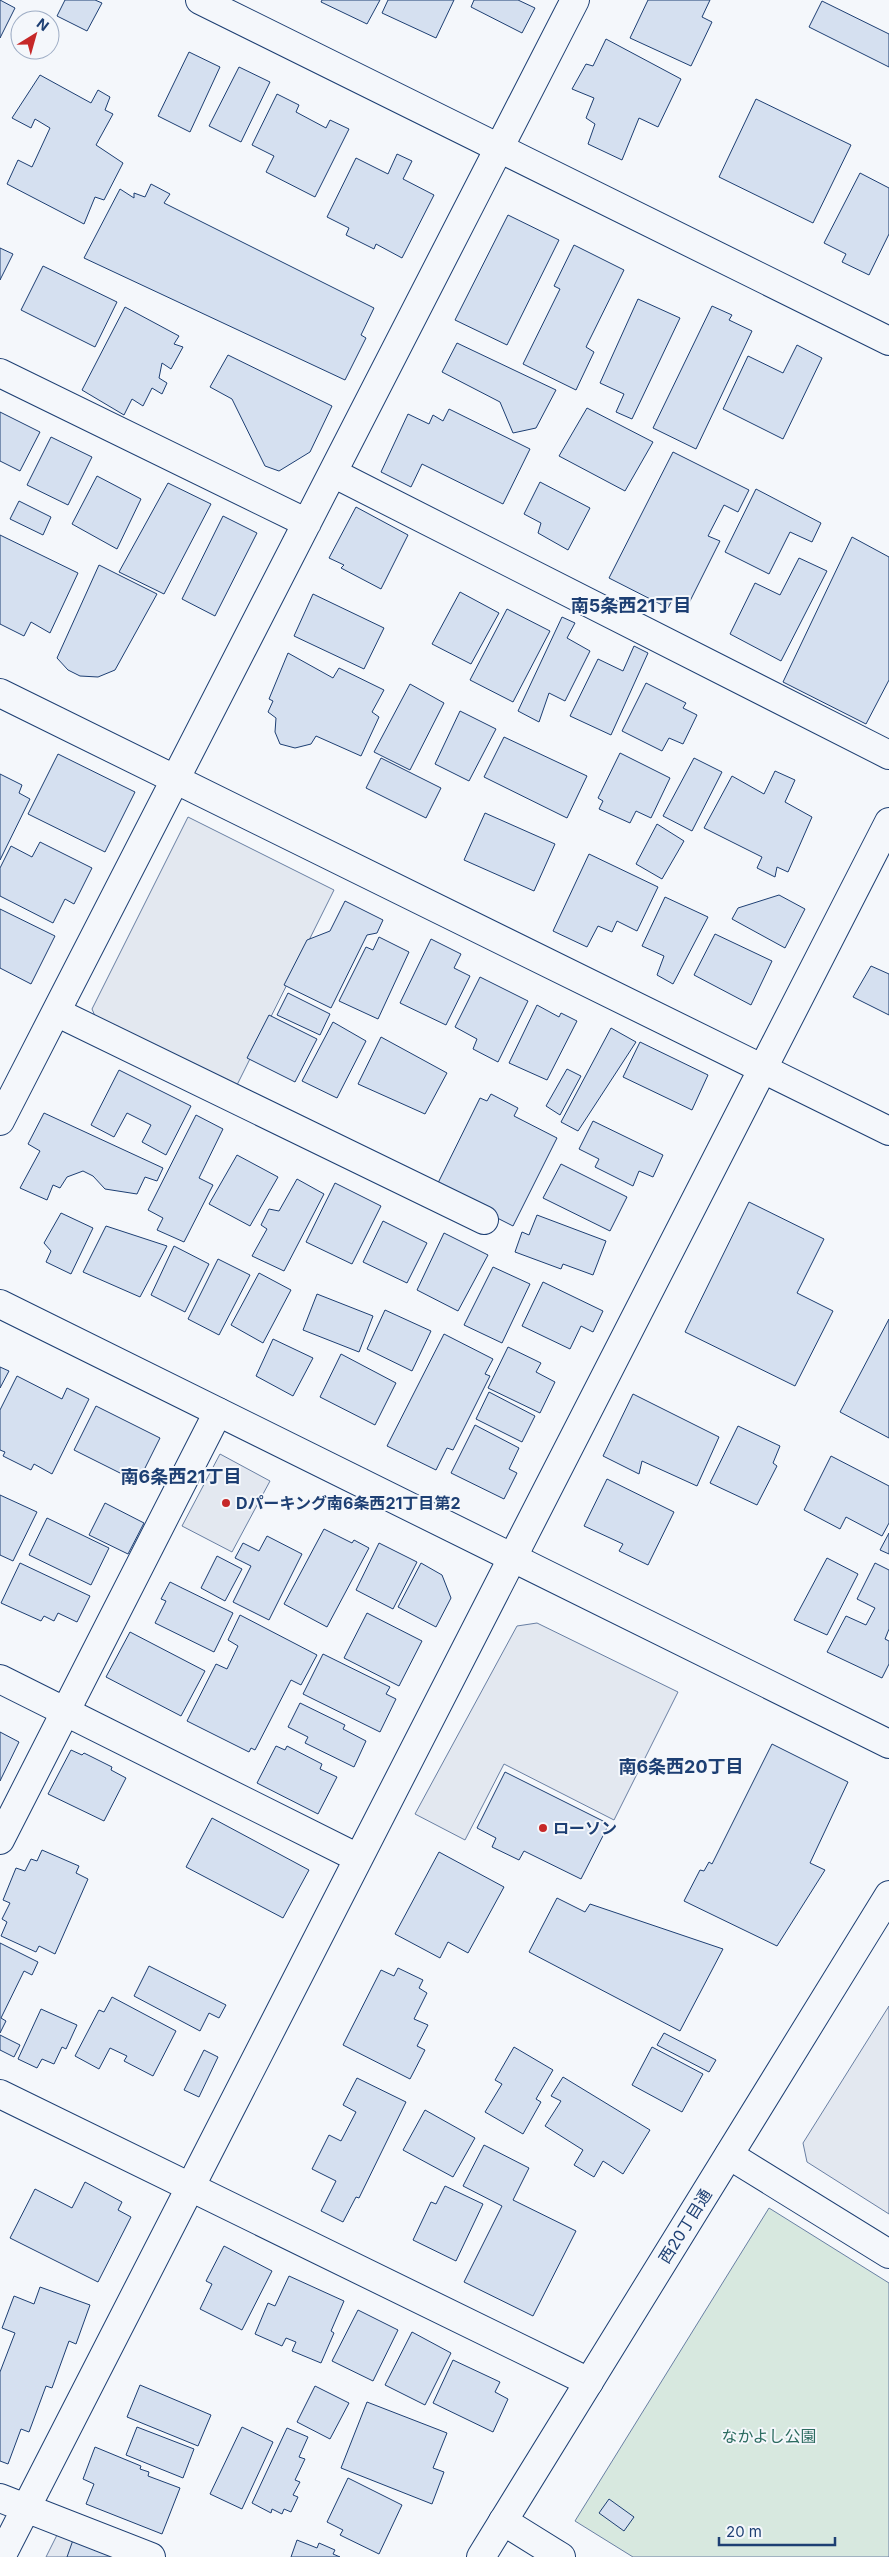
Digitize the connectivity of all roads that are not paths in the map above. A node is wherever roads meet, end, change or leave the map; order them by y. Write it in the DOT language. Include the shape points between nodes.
graph roads {
  1 [pos="200,0"];
  2 [pos="576,0"];
  3 [pos="500,148"];
  4 [pos="889,341"];
  5 [pos="0,373"];
  6 [pos="333,473"];
  7 [pos="307,523"];
  8 [pos="0,693"];
  9 [pos="889,755"];
  10 [pos="176,779"];
  11 [pos="889,822"];
  12 [pos="56,1012"];
  13 [pos="762,1069"];
  14 [pos="0,1121"];
  15 [pos="889,1132"];
  16 [pos="484,1220"];
  17 [pos="0,1304"];
  18 [pos="218,1412"];
  19 [pos="512,1558"];
  20 [pos="0,1679"];
  21 [pos="65,1711"];
  22 [pos="889,1744"];
  23 [pos="0,1840"];
  24 [pos="358,1858"];
  25 [pos="889,1895"];
  26 [pos="0,2094"];
  27 [pos="729,2155"];
  28 [pos="189,2188"];
  29 [pos="889,2254"];
  30 [pos="588,2382"];
  31 [pos="0,2498"];
  32 [pos="26,2508"];
  33 [pos="503,2521"];
  34 [pos="1,2557"];
  35 [pos="151,2557"];
  36 [pos="481,2557"];
  37 [pos="561,2557"];
  1 -- 3 [label="street"];
  2 -- 3 [label="street"];
  3 -- 4 [label="street"];
  3 -- 6 [label="street"];
  5 -- 7 [label="street"];
  6 -- 7 [label="street"];
  6 -- 9 [label="street"];
  7 -- 10 [label="street"];
  8 -- 10 [label="street"];
  10 -- 12 [label="street"];
  10 -- 13 [label="street"];
  11 -- 13 [label="street"];
  12 -- 14 [label="street"];
  12 -- 16 [label="street"];
  13 -- 15 [label="street"];
  13 -- 19 [label="street"];
  17 -- 18 [label="street"];
  18 -- 19 [label="street"];
  18 -- 21 [label="street"];
  19 -- 22 [label="street"];
  19 -- 24 [label="street"];
  20 -- 21 [label="street"];
  21 -- 23 [label="street"];
  21 -- 24 [label="street"];
  24 -- 28 [label="street"];
  25 -- 27 [label="street, 西20丁目通"];
  26 -- 28 [label="street"];
  27 -- 29 [label="street"];
  27 -- 30 [label="street, 西20丁目通"];
  28 -- 30 [label="street"];
  28 -- 32 [label="street"];
  30 -- 33 [label="street, 西20丁目通"];
  31 -- 32 [label="street"];
  32 -- 34 [label="street"];
  32 -- 35 [label="street"];
  33 -- 36 [label="street, 西20丁目通"];
  33 -- 37 [label="street"];
}
